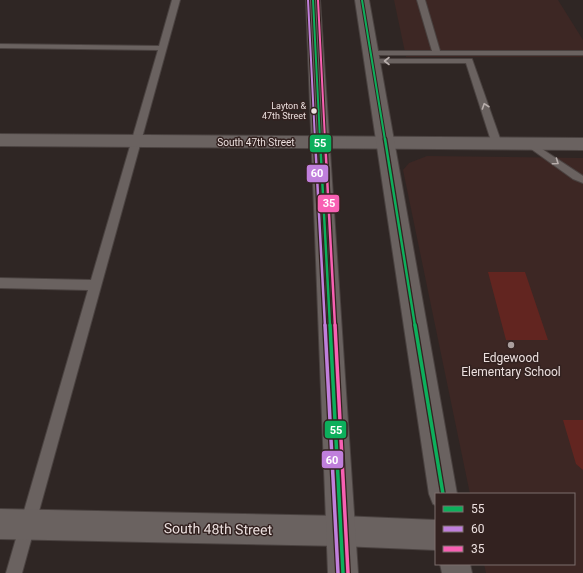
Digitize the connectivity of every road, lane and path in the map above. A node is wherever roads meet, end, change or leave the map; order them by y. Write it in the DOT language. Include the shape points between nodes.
graph roads {
  1 [pos="176,0"];
  2 [pos="313,0"];
  3 [pos="362,0"];
  4 [pos="421,0"];
  5 [pos="0,46"];
  6 [pos="162,48"];
  7 [pos="437,53"];
  8 [pos="583,53"];
  9 [pos="371,57"];
  10 [pos="0,140"];
  11 [pos="136,141"];
  12 [pos="321,143"];
  13 [pos="386,143"];
  14 [pos="497,144"];
  15 [pos="530,144"];
  16 [pos="583,144"];
  17 [pos="583,180"];
  18 [pos="0,283"];
  19 [pos="95,284"];
  20 [pos="443,493"];
  21 [pos="14,524"];
  22 [pos="340,531"];
  23 [pos="435,535"];
  24 [pos="14,573"];
  25 [pos="343,573"];
  1 -- 6 [label="lane"];
  2 -- 12 [label="main road"];
  3 -- 9 [label="main road"];
  4 -- 7 [label="lane"];
  5 -- 6 [label="lane"];
  6 -- 11 [label="lane"];
  7 -- 8 [label="lane"];
  7 -- 9 [label="lane"];
  9 -- 13 [label="main road"];
  14 -- 9 [label="lane, one-way" via="469,62"];
  10 -- 11 [label="main road, South 47th Street"];
  11 -- 12 [label="main road, South 47th Street"];
  11 -- 19 [label="lane"];
  12 -- 13 [label="main road, South 47th Street"];
  12 -- 22 [label="main road"];
  13 -- 14 [label="main road, South 47th Street"];
  13 -- 20 [label="main road"];
  14 -- 15 [label="main road, South 47th Street"];
  15 -- 16 [label="main road, South 47th Street"];
  15 -- 17 [label="lane, one-way"];
  18 -- 19 [label="lane"];
  19 -- 21 [label="lane"];
  21 -- 22 [label="main road, South 48th Street"];
  21 -- 24 [label="lane"];
  22 -- 23 [label="main road, South 48th Street"];
  22 -- 25 [label="main road"];
}
